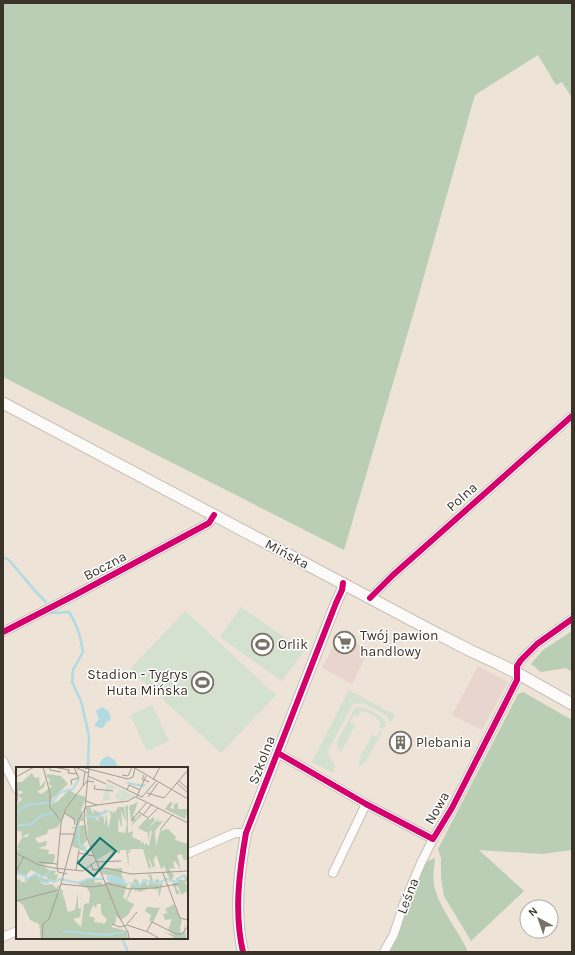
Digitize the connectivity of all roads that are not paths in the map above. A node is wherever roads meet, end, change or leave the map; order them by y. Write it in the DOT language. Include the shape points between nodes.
graph roads {
  1 [pos="3,403"];
  2 [pos="572,416"];
  3 [pos="214,515"];
  4 [pos="343,583"];
  5 [pos="370,598"];
  6 [pos="572,619"];
  7 [pos="3,632"];
  8 [pos="517,673"];
  9 [pos="572,704"];
  10 [pos="278,753"];
  11 [pos="3,761"];
  12 [pos="16,787"];
  13 [pos="366,804"];
  14 [pos="246,833"];
  15 [pos="433,839"];
  16 [pos="188,854"];
  17 [pos="333,873"];
  18 [pos="16,931"];
  19 [pos="3,937"];
  20 [pos="243,952"];
  21 [pos="384,952"];
  1 -- 3 [label="main road, Mińska"];
  2 -- 5 [label="street, Polna"];
  3 -- 4 [label="main road, Mińska"];
  3 -- 7 [label="street, Boczna" via="209,523 195,531"];
  4 -- 5 [label="main road, Mińska"];
  4 -- 10 [label="street, Szkolna"];
  5 -- 8 [label="main road, Mińska"];
  6 -- 8 [label="street, Nowa" via="536,644 517,666"];
  8 -- 9 [label="main road, Mińska"];
  8 -- 15 [label="street, Nowa" via="517,680 488,739"];
  10 -- 13 [label="street, Nowa"];
  10 -- 14 [label="street, Szkolna"];
  11 -- 12 [label="street"];
  13 -- 15 [label="street, Nowa"];
  13 -- 17 [label="street"];
  14 -- 16 [label="street" via="236,833"];
  14 -- 20 [label="street, Szkolna" via="238,882 238,930"];
  15 -- 21 [label="street, Leśna" via="404,903 394,934"];
  18 -- 19 [label="street"];
}
